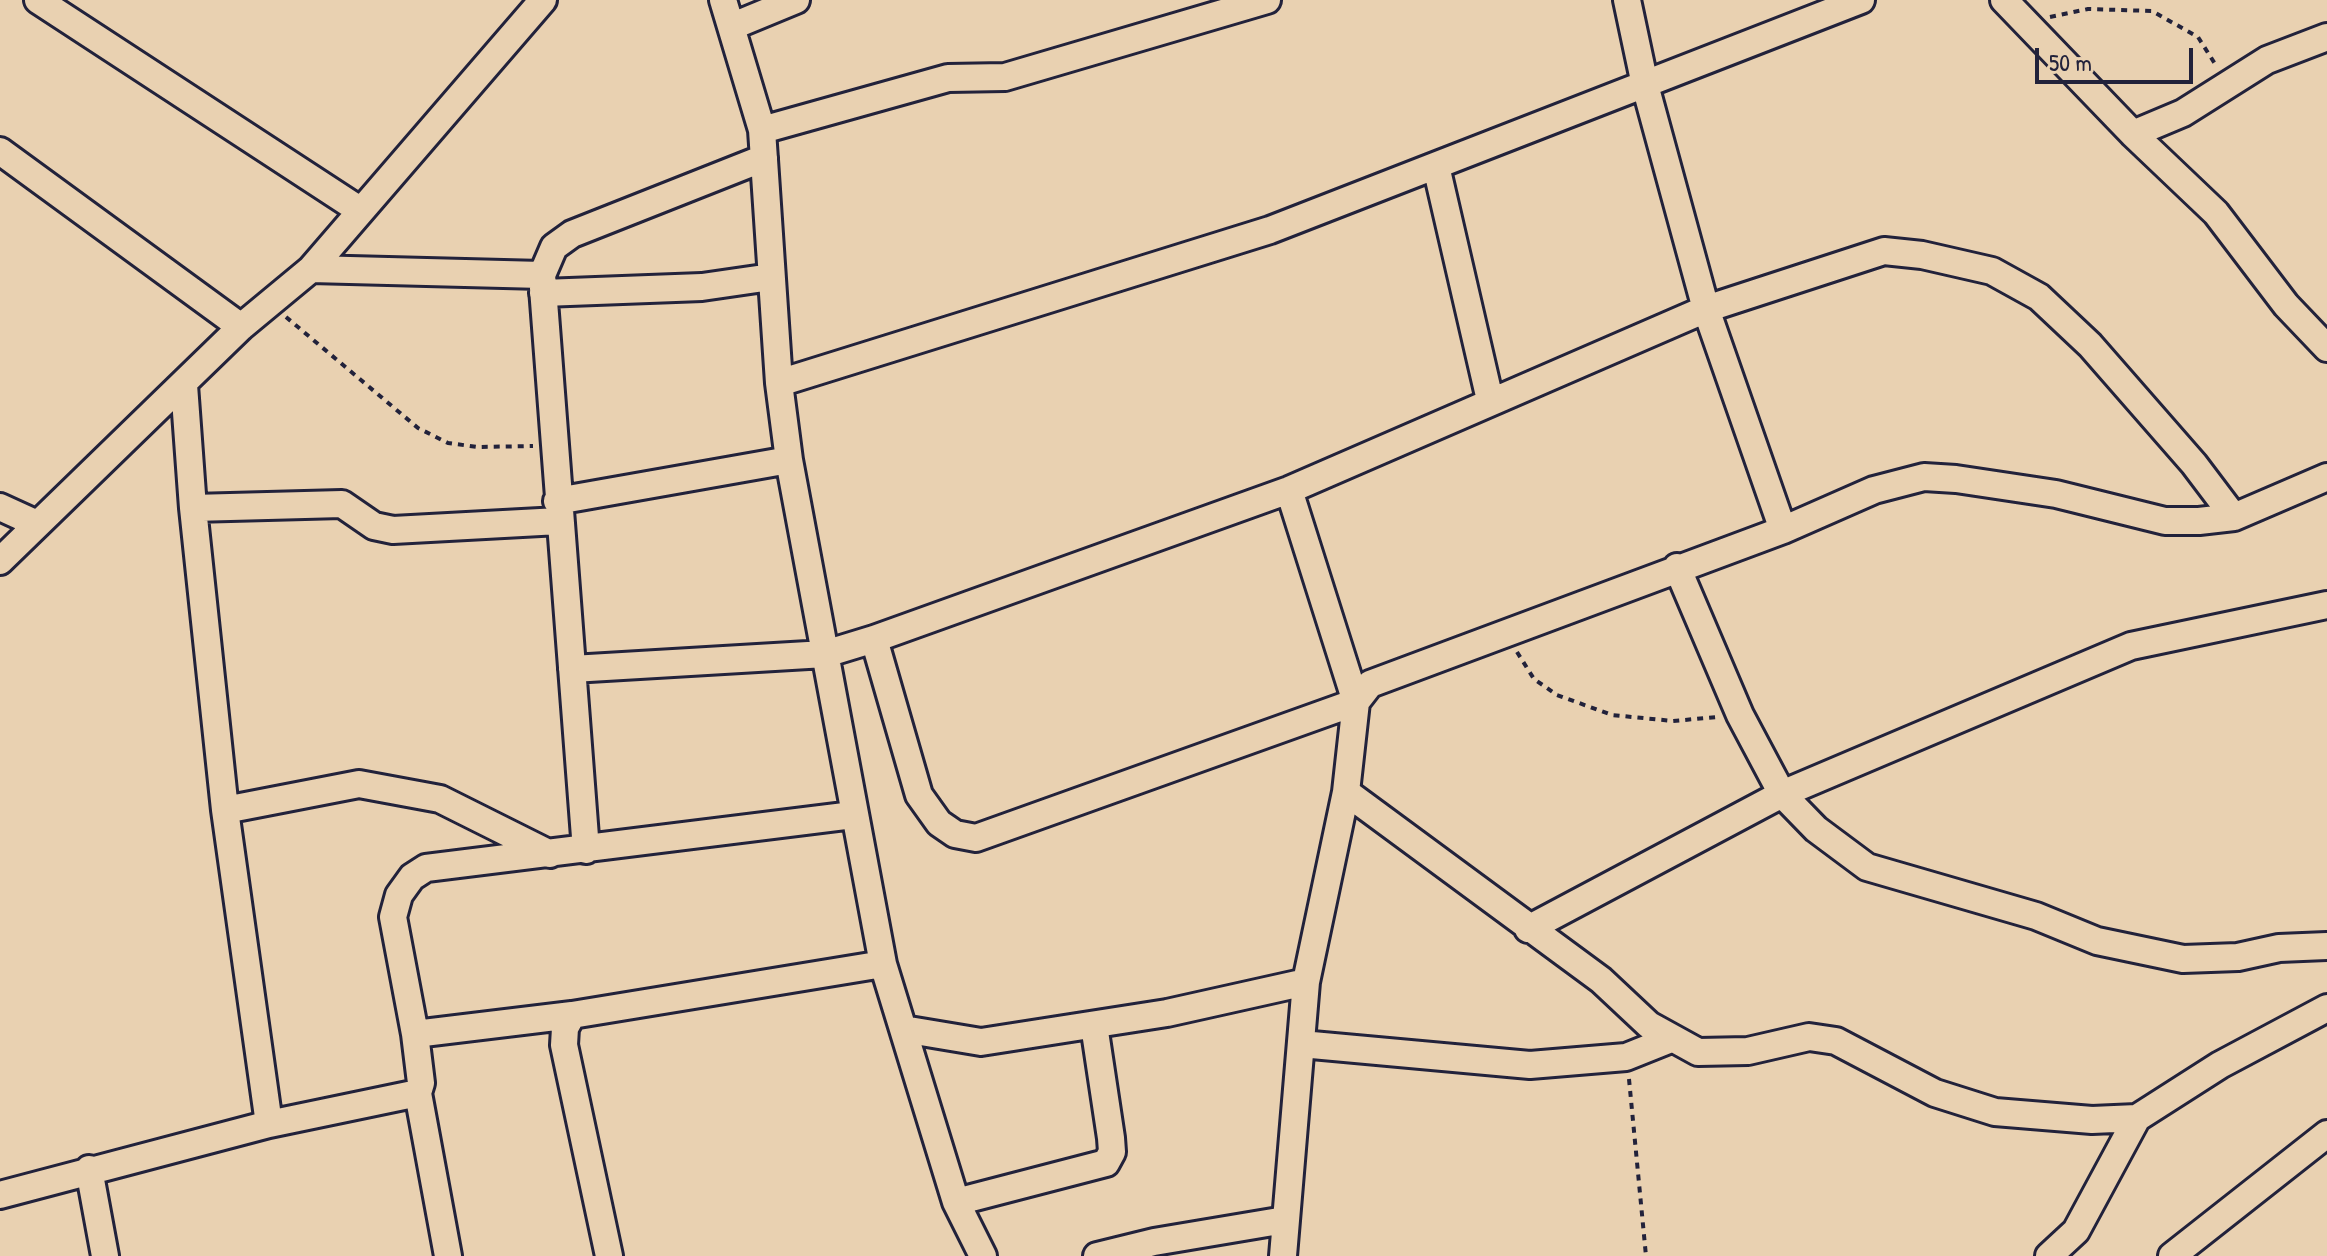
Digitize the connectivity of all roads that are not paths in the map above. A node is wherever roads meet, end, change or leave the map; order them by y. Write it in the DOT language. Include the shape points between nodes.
graph roads {
  1 [pos="38,0"];
  2 [pos="543,0"];
  3 [pos="723,0"];
  4 [pos="796,0"];
  5 [pos="1267,0"];
  6 [pos="1627,0"];
  7 [pos="1861,0"];
  8 [pos="2010,7"];
  9 [pos="733,26"];
  10 [pos="2327,37"];
  11 [pos="1645,85"];
  12 [pos="762,130"];
  13 [pos="2133,134"];
  14 [pos="0,151"];
  15 [pos="764,158"];
  16 [pos="1436,166"];
  17 [pos="361,211"];
  18 [pos="311,269"];
  19 [pos="771,277"];
  20 [pos="542,284"];
  21 [pos="1706,309"];
  22 [pos="241,327"];
  23 [pos="2327,348"];
  24 [pos="779,383"];
  25 [pos="184,385"];
  26 [pos="1490,400"];
  27 [pos="789,460"];
  28 [pos="2327,477"];
  29 [pos="1289,490"];
  30 [pos="0,507"];
  31 [pos="193,508"];
  32 [pos="558,511"];
  33 [pos="2234,517"];
  34 [pos="35,523"];
  35 [pos="1783,530"];
  36 [pos="0,561"];
  37 [pos="1677,567"];
  38 [pos="2327,605"];
  39 [pos="874,639"];
  40 [pos="825,654"];
  41 [pos="572,669"];
  42 [pos="1356,702"];
  43 [pos="1346,792"];
  44 [pos="1782,794"];
  45 [pos="225,810"];
  46 [pos="853,815"];
  47 [pos="586,850"];
  48 [pos="550,854"];
  49 [pos="1528,929"];
  50 [pos="2327,946"];
  51 [pos="883,964"];
  52 [pos="1306,982"];
  53 [pos="2327,1008"];
  54 [pos="572,1015"];
  55 [pos="1094,1025"];
  56 [pos="903,1029"];
  57 [pos="415,1034"];
  58 [pos="1671,1039"];
  59 [pos="1301,1044"];
  60 [pos="418,1093"];
  61 [pos="2137,1118"];
  62 [pos="269,1124"];
  63 [pos="2327,1134"];
  64 [pos="89,1169"];
  65 [pos="0,1195"];
  66 [pos="956,1202"];
  67 [pos="1285,1220"];
  68 [pos="105,1256"];
  69 [pos="448,1256"];
  70 [pos="609,1256"];
  71 [pos="983,1256"];
  72 [pos="1097,1256"];
  73 [pos="1283,1256"];
  74 [pos="2049,1256"];
  75 [pos="2172,1256"];
  1 -- 17 [label="street"];
  2 -- 17 [label="street"];
  3 -- 9 [label="street"];
  4 -- 9 [label="street"];
  5 -- 12 [label="street" via="1005,77 948,78"];
  6 -- 11 [label="street"];
  7 -- 11 [label="street"];
  8 -- 13 [label="street"];
  9 -- 12 [label="street"];
  10 -- 13 [label="street" via="2267,60 2183,113"];
  11 -- 16 [label="street"];
  11 -- 21 [label="street"];
  12 -- 15 [label="street"];
  13 -- 23 [label="street" via="2216,213 2286,305"];
  14 -- 22 [label="street"];
  15 -- 19 [label="street"];
  15 -- 20 [label="street" via="572,234 554,247"];
  16 -- 24 [label="street" via="1270,230"];
  16 -- 26 [label="street"];
  17 -- 18 [label="street"];
  18 -- 20 [label="street"];
  18 -- 22 [label="street"];
  19 -- 20 [label="street" via="702,287"];
  19 -- 24 [label="street"];
  20 -- 32 [label="street"];
  21 -- 26 [label="street"];
  21 -- 33 [label="street" via="1884,251 1992,271 2039,297 2090,345"];
  21 -- 35 [label="street"];
  22 -- 25 [label="street"];
  24 -- 27 [label="street"];
  25 -- 31 [label="street"];
  25 -- 34 [label="street"];
  26 -- 29 [label="street"];
  27 -- 32 [label="street"];
  27 -- 40 [label="street"];
  28 -- 33 [label="street"];
  29 -- 39 [label="street"];
  29 -- 42 [label="street"];
  30 -- 34 [label="street"];
  31 -- 32 [label="street" via="342,504 374,526 393,530"];
  31 -- 45 [label="street"];
  32 -- 41 [label="street"];
  33 -- 35 [label="street" via="2165,521 2056,494 1924,477 1874,490"];
  34 -- 36 [label="street"];
  35 -- 37 [label="street"];
  37 -- 42 [label="street" via="1370,684"];
  37 -- 44 [label="street" via="1740,715"];
  38 -- 44 [label="street" via="2131,646"];
  39 -- 40 [label="street"];
  39 -- 42 [label="street" via="919,795 939,823 955,834 976,838"];
  40 -- 41 [label="street"];
  40 -- 46 [label="street"];
  41 -- 47 [label="street"];
  42 -- 43 [label="street"];
  43 -- 49 [label="street"];
  43 -- 52 [label="street"];
  44 -- 49 [label="street"];
  44 -- 50 [label="street" via="1816,829 1867,867 2036,916 2097,941 2183,959"];
  45 -- 48 [label="street" via="359,784 440,799"];
  45 -- 62 [label="street"];
  46 -- 47 [label="street"];
  46 -- 51 [label="street"];
  47 -- 48 [label="street"];
  48 -- 57 [label="street" via="426,868 412,877 399,895 393,917"];
  49 -- 58 [label="street" via="1601,980"];
  51 -- 54 [label="street"];
  51 -- 56 [label="street"];
  52 -- 55 [label="street"];
  52 -- 59 [label="street"];
  53 -- 61 [label="street" via="2220,1065"];
  54 -- 57 [label="street"];
  54 -- 70 [label="street" via="564,1045"];
  55 -- 56 [label="street" via="981,1042"];
  55 -- 66 [label="street" via="1111,1138 1106,1163"];
  56 -- 66 [label="street"];
  57 -- 60 [label="street"];
  58 -- 59 [label="street" via="1626,1057 1530,1065"];
  58 -- 61 [label="street" via="1698,1052 1748,1051 1809,1037 1836,1041 1935,1093 1995,1112"];
  59 -- 67 [label="street"];
  60 -- 62 [label="street"];
  60 -- 69 [label="street"];
  61 -- 74 [label="street" via="2076,1231"];
  62 -- 64 [label="street"];
  63 -- 75 [label="street"];
  64 -- 65 [label="street"];
  64 -- 68 [label="street"];
  66 -- 71 [label="street"];
  67 -- 72 [label="street"];
  67 -- 73 [label="street"];
}
